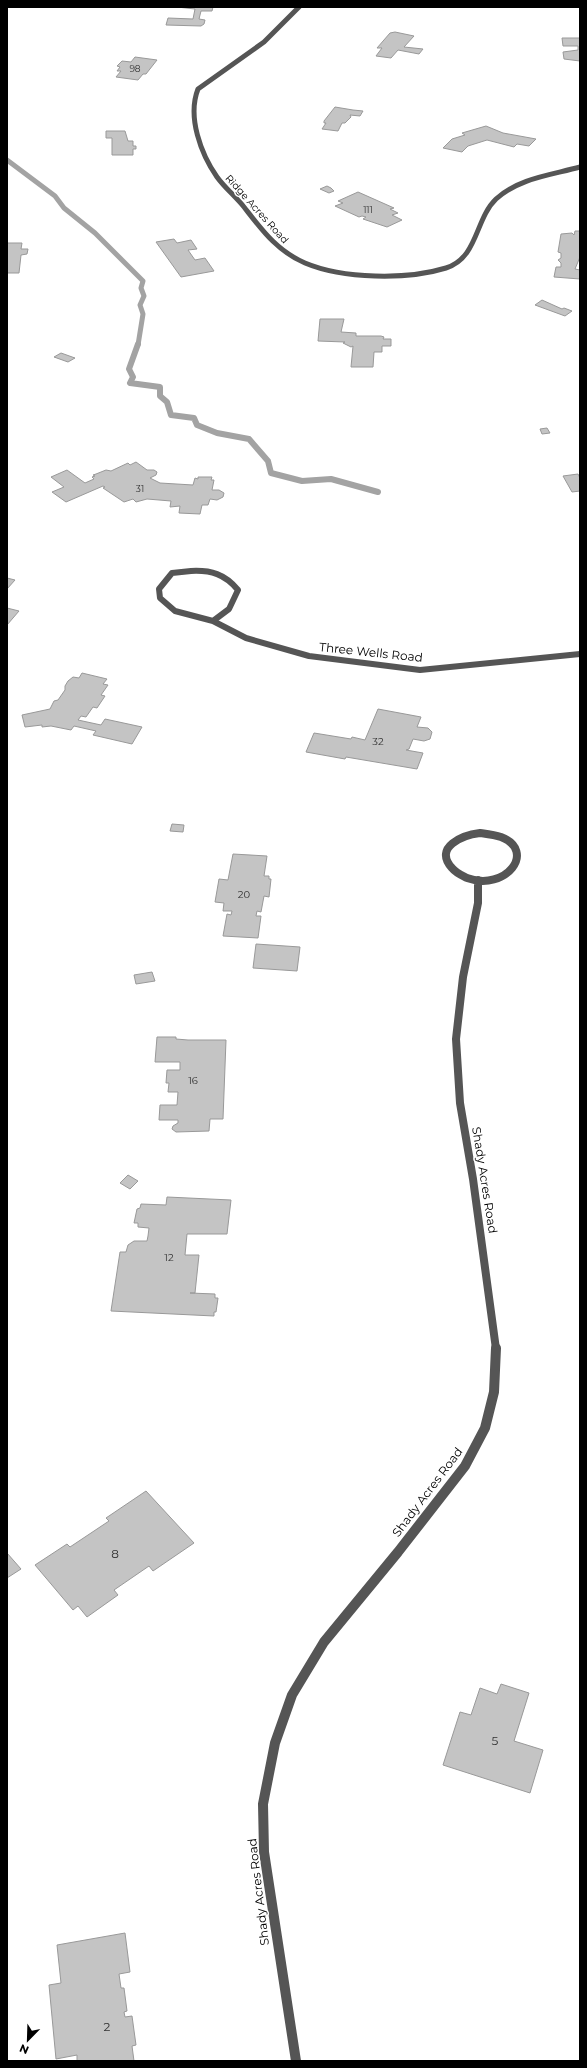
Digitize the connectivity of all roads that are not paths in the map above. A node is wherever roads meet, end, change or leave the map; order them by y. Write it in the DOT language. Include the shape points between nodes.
graph roads {
  1 [pos="299,7"];
  2 [pos="580,167"];
  3 [pos="213,621"];
  4 [pos="580,654"];
  5 [pos="478,880"];
  6 [pos="296,2061"];
  1 -- 2 [label="street, Ridge Acres Road" via="264,42 198,89 194,95 199,144 206,162 281,251 312,265 351,274 396,275 439,269 456,264 467,254 488,210 499,195 535,180"];
  3 -- 3 [label="street, Three Wells Road" via="229,609 238,590 231,580 216,572 196,570 172,573 159,589 160,598 175,611"];
  3 -- 4 [label="street, Three Wells Road" via="246,638 309,656 420,670"];
  5 -- 5 [label="street" via="464,877 450,866 446,856 450,845 461,837 480,834 495,835 511,844 518,857 518,863 512,871 498,879"];
  5 -- 6 [label="street, Shady Acres Road" via="478,903 462,977 456,1039 460,1103 496,1347 494,1392 485,1428 465,1466 324,1642 292,1695 275,1743 263,1804 264,1852"];
}
